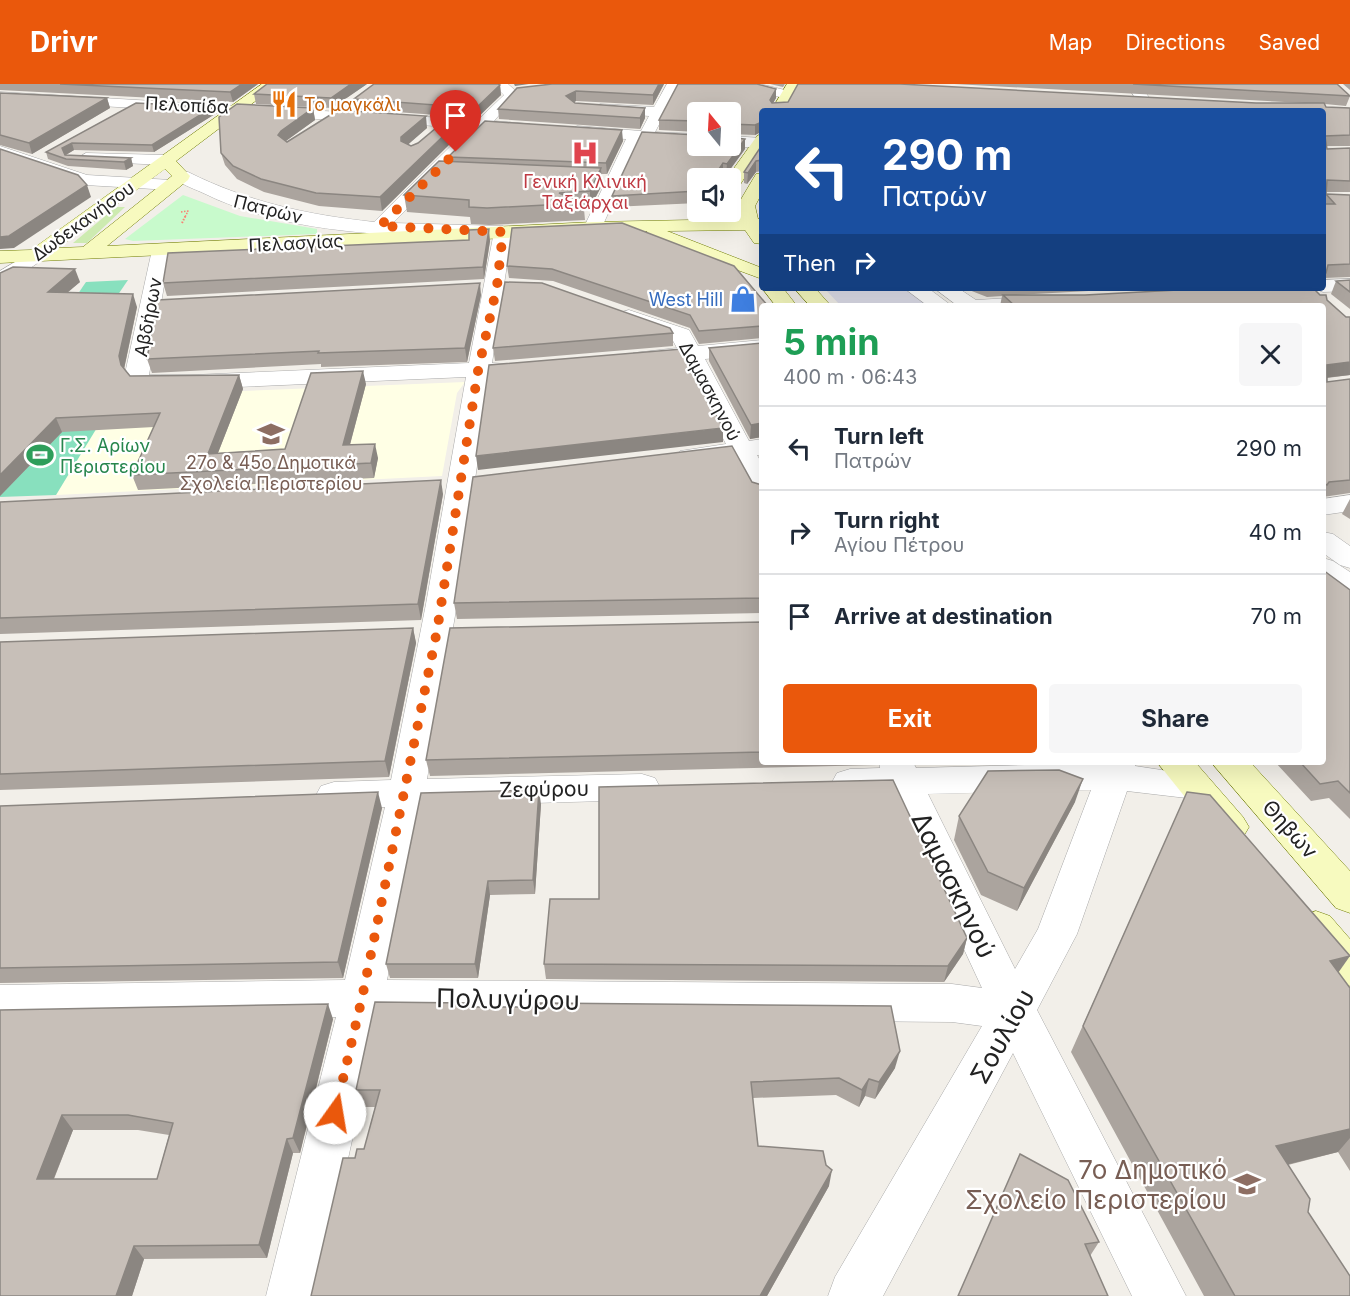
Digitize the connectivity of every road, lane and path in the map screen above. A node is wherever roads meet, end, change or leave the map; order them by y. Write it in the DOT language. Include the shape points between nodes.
graph roads {
  1 [pos="65,84"];
  2 [pos="272,84"];
  3 [pos="674,84"];
  4 [pos="743,84"];
  5 [pos="1133,84"];
  6 [pos="158,89"];
  7 [pos="511,89"];
  8 [pos="791,90"];
  9 [pos="0,96"];
  10 [pos="38,98"];
  11 [pos="1120,99"];
  12 [pos="357,100"];
  13 [pos="135,102"];
  14 [pos="1167,102"];
  15 [pos="1148,106"];
  16 [pos="588,107"];
  17 [pos="238,108"];
  18 [pos="780,108"];
  19 [pos="9,112"];
  20 [pos="658,112"];
  21 [pos="338,115"];
  22 [pos="106,119"];
  23 [pos="446,122"];
  24 [pos="484,125"];
  25 [pos="319,128"];
  26 [pos="542,128"];
  27 [pos="566,130"];
  28 [pos="641,135"];
  29 [pos="429,136"];
  30 [pos="687,138"];
  31 [pos="741,141"];
  32 [pos="759,141"];
  33 [pos="759,144"];
  34 [pos="5,156"];
  35 [pos="165,160"];
  36 [pos="741,171"];
  37 [pos="177,180"];
  38 [pos="134,183"];
  39 [pos="759,183"];
  40 [pos="755,219"];
  41 [pos="687,220"];
  42 [pos="687,221"];
  43 [pos="722,222"];
  44 [pos="380,226"];
  45 [pos="593,227"];
  46 [pos="639,227"];
  47 [pos="503,232"];
  48 [pos="161,250"];
  49 [pos="87,253"];
  50 [pos="35,256"];
  51 [pos="0,257"];
  52 [pos="759,273"];
  53 [pos="759,277"];
  54 [pos="0,280"];
  55 [pos="1350,285"];
  56 [pos="1326,286"];
  57 [pos="774,291"];
  58 [pos="807,291"];
  59 [pos="919,291"];
  60 [pos="949,291"];
  61 [pos="1311,291"];
  62 [pos="1060,301"];
  63 [pos="784,303"];
  64 [pos="817,303"];
  65 [pos="937,303"];
  66 [pos="969,303"];
  67 [pos="1026,303"];
  68 [pos="1325,303"];
  69 [pos="175,304"];
  70 [pos="1326,304"];
  71 [pos="151,305"];
  72 [pos="1330,307"];
  73 [pos="608,308"];
  74 [pos="759,347"];
  75 [pos="691,354"];
  76 [pos="620,360"];
  77 [pos="525,367"];
  78 [pos="478,371"];
  79 [pos="752,449"];
  80 [pos="660,460"];
  81 [pos="759,477"];
  82 [pos="1350,503"];
  83 [pos="1326,507"];
  84 [pos="1326,542"];
  85 [pos="1350,559"];
  86 [pos="1326,569"];
  87 [pos="1350,586"];
  88 [pos="1232,765"];
  89 [pos="1117,770"];
  90 [pos="899,771"];
  91 [pos="1185,774"];
  92 [pos="820,782"];
  93 [pos="678,786"];
  94 [pos="405,792"];
  95 [pos="298,796"];
  96 [pos="1250,850"];
  97 [pos="1350,897"];
  98 [pos="1296,905"];
  99 [pos="1350,968"];
  100 [pos="362,998"];
  101 [pos="0,1004"];
  102 [pos="1015,1012"];
  103 [pos="292,1296"];
  104 [pos="854,1296"];
  105 [pos="1160,1296"];
  1 -- 10 [label="street"];
  2 -- 17 [label="street, Δωδεκανήσου"];
  3 -- 20 [label="street"];
  4 -- 8 [label="street"];
  5 -- 15 [label="street"];
  6 -- 13 [label="street"];
  7 -- 24 [label="street"];
  8 -- 18 [label="street"];
  9 -- 10 [label="street, Πελοπίδα"];
  10 -- 13 [label="street, Πελοπίδα"];
  10 -- 19 [label="street"];
  11 -- 15 [label="street"];
  12 -- 21 [label="street"];
  13 -- 17 [label="street, Πελοπίδα"];
  13 -- 22 [label="street"];
  14 -- 15 [label="street"];
  16 -- 20 [label="street"];
  17 -- 21 [label="street, Πελοπίδα"];
  17 -- 35 [label="street, Δωδεκανήσου"];
  20 -- 28 [label="street"];
  21 -- 23 [label="street, Πελοπίδα"];
  21 -- 25 [label="street"];
  23 -- 24 [label="street, Πελοπίδα"];
  23 -- 29 [label="street"];
  24 -- 26 [label="street, Πελοπίδα"];
  24 -- 44 [label="street"];
  27 -- 28 [label="street"];
  28 -- 30 [label="street"];
  28 -- 45 [label="street"];
  31 -- 32 [label="street"];
  33 -- 36 [label="street"];
  34 -- 35 [label="street, Πατρών"];
  34 -- 38 [label="street, Πατρών" via="85,180"];
  35 -- 37 [label="street"];
  35 -- 38 [label="street, Δωδεκανήσου"];
  37 -- 38 [label="street, Πατρών"];
  37 -- 44 [label="street, Πατρών" via="271,212"];
  37 -- 49 [label="street, Δωδεκανήσου"];
  38 -- 50 [label="street, Δωδεκανήσου"];
  39 -- 40 [label="street" via="746,206"];
  41 -- 45 [label="street, Πελασγίας"];
  42 -- 46 [label="street, Πελασγίας"];
  43 -- 52 [label="street" via="733,243"];
  44 -- 47 [label="street, Πατρών"];
  45 -- 46 [label="street, Πελασγίας"];
  45 -- 47 [label="street, Πελασγίας"];
  46 -- 53 [label="street"];
  47 -- 48 [label="street, Πελασγίας"];
  47 -- 78 [label="street"];
  48 -- 49 [label="street, Πελασγίας"];
  48 -- 71 [label="street, Αβδήρων"];
  49 -- 50 [label="street, Πελασγίας"];
  50 -- 51 [label="street, Πελασγίας"];
  50 -- 54 [label="street, Δωδεκανήσου"];
  55 -- 56 [label="street"];
  57 -- 63 [label="street"];
  58 -- 64 [label="street"];
  59 -- 65 [label="street"];
  60 -- 66 [label="street"];
  61 -- 68 [label="street"];
  62 -- 67 [label="street"];
  69 -- 71 [label="street"];
  70 -- 72 [label="street"];
  71 -- 78 [label="street, Αβδήρων" via="137,369 143,382"];
  73 -- 75 [label="street, Δαμασκηνού" via="672,330 681,335"];
  74 -- 75 [label="street"];
  75 -- 76 [label="street"];
  75 -- 79 [label="street, Δαμασκηνού"];
  77 -- 78 [label="street"];
  78 -- 94 [label="street" via="463,483"];
  79 -- 80 [label="street"];
  79 -- 81 [label="street, Δαμασκηνού"];
  82 -- 83 [label="street"];
  84 -- 85 [label="street"];
  86 -- 87 [label="street"];
  88 -- 97 [label="street, Θηβών"];
  89 -- 90 [label="street"];
  89 -- 91 [label="street"];
  89 -- 102 [label="street, Σουλίου" via="1057,934"];
  90 -- 92 [label="street"];
  90 -- 102 [label="street, Δαμασκηνού"];
  91 -- 96 [label="street, Θηβών"];
  93 -- 94 [label="street, Ζεφύρου"];
  94 -- 95 [label="street, Ζεφύρου"];
  94 -- 100 [label="street"];
  98 -- 99 [label="street"];
  100 -- 101 [label="street, Πολυγύρου"];
  100 -- 102 [label="street, Πολυγύρου" via="952,1003"];
  100 -- 103 [label="street"];
  102 -- 104 [label="street, Σουλίου"];
  102 -- 105 [label="street, Δαμασκηνού"];
}
